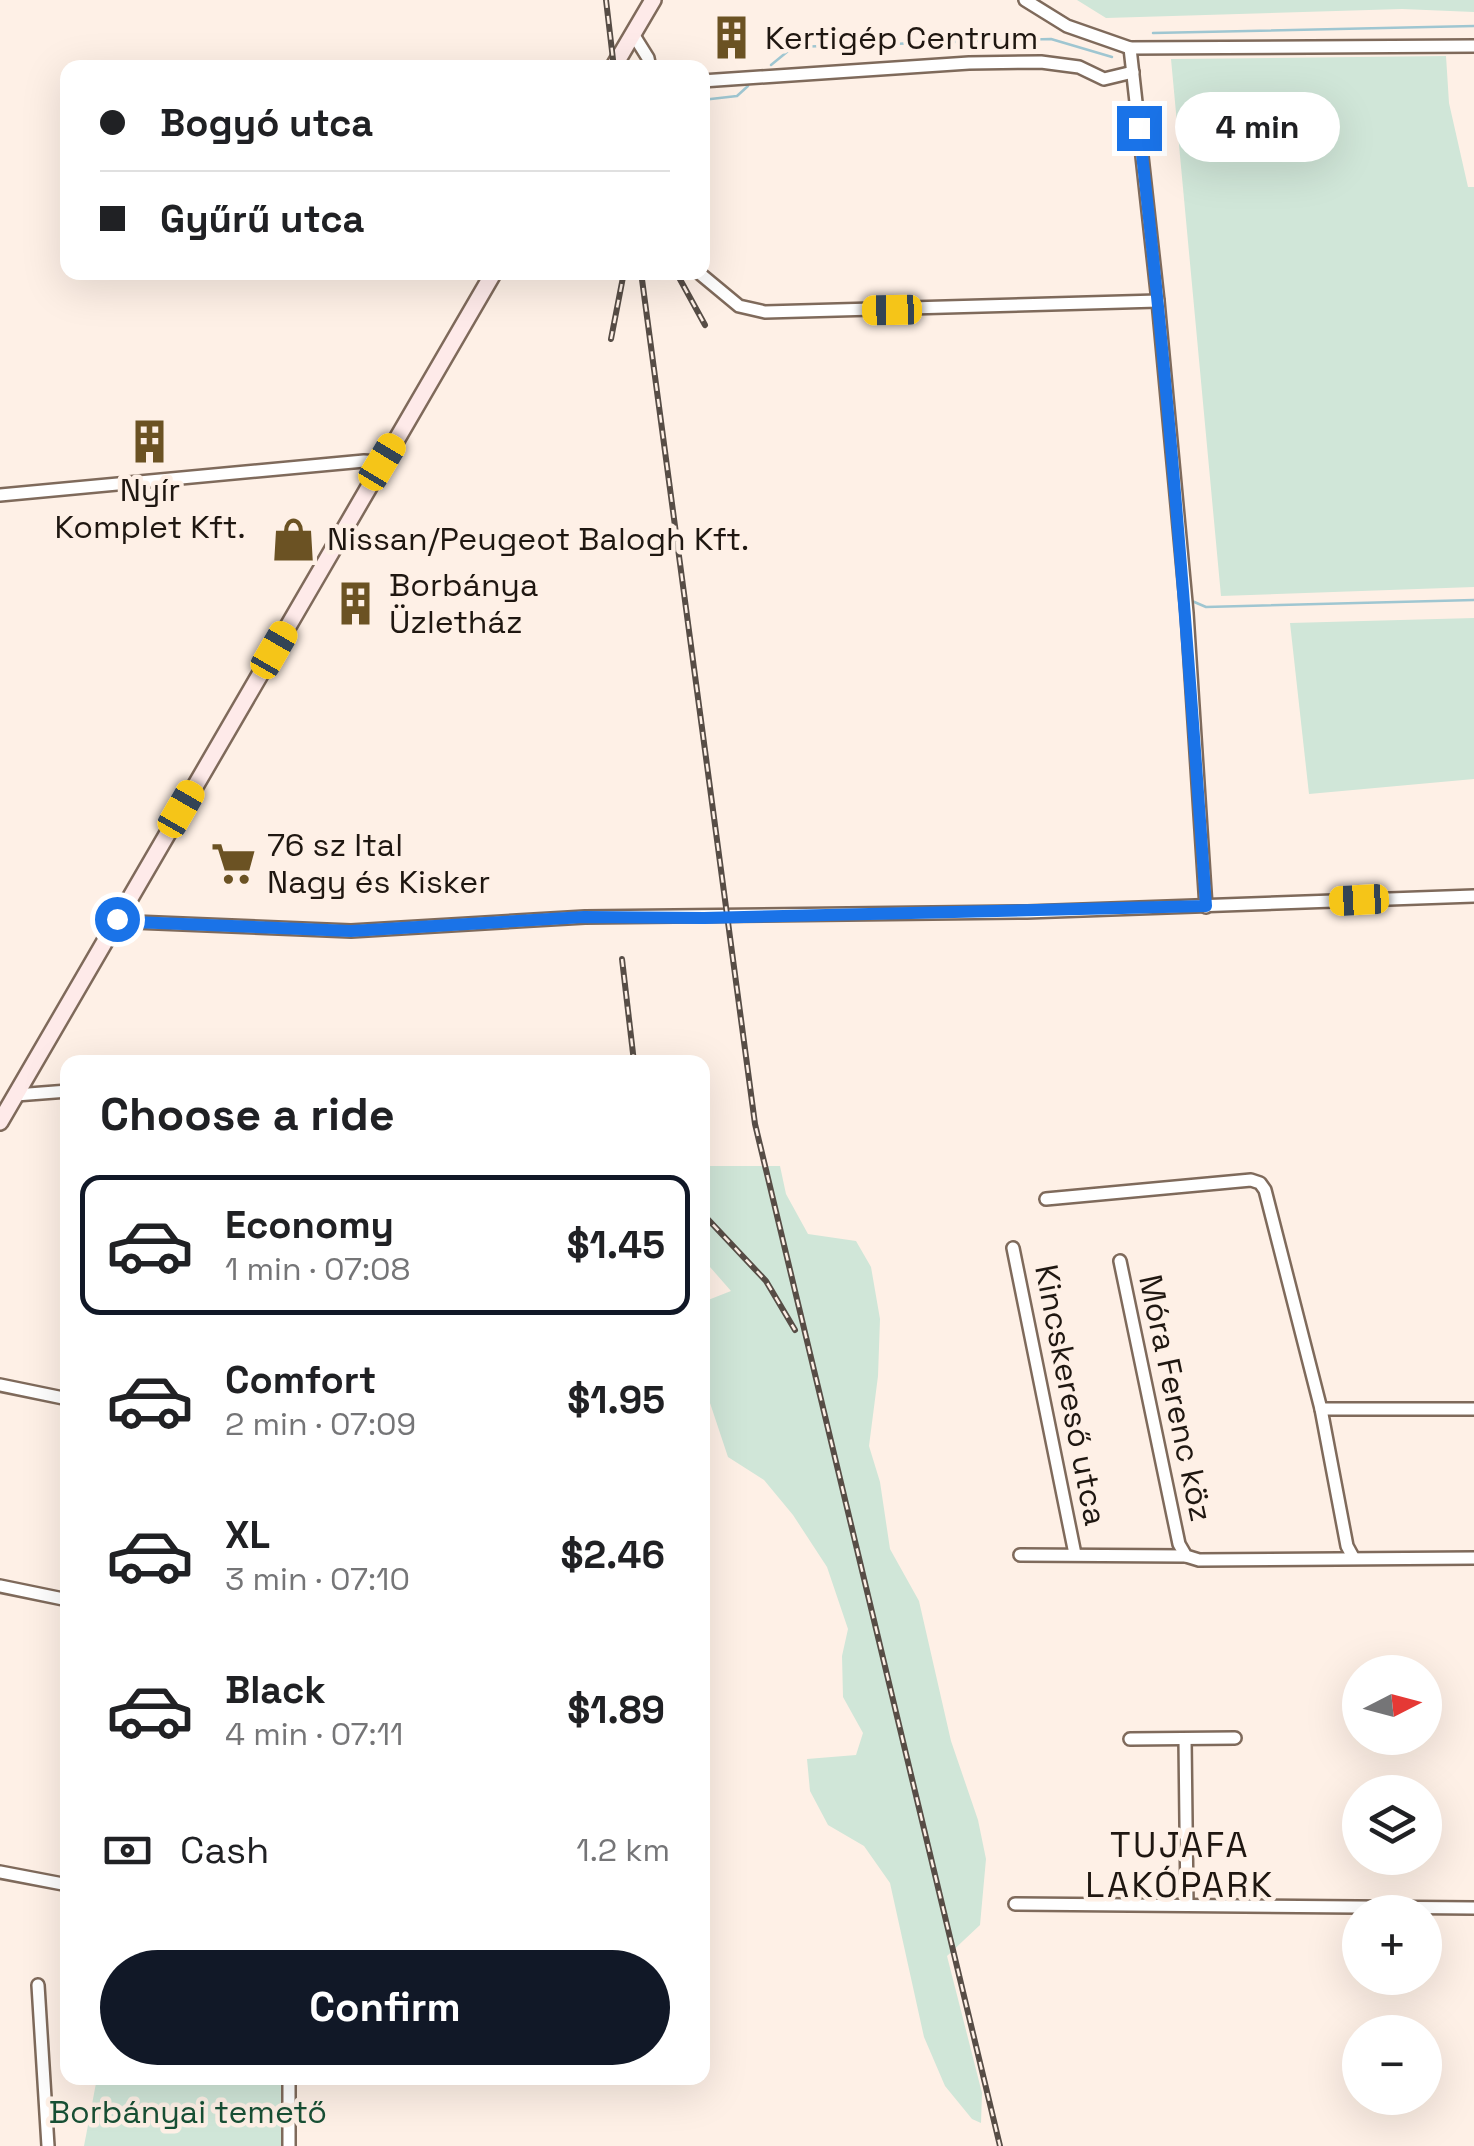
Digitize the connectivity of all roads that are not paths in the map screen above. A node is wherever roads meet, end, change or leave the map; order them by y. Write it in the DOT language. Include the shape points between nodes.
graph roads {
  1 [pos="652,0"];
  2 [pos="1025,0"];
  3 [pos="632,34"];
  4 [pos="1474,46"];
  5 [pos="1130,48"];
  6 [pos="617,60"];
  7 [pos="648,60"];
  8 [pos="1133,72"];
  9 [pos="710,80"];
  10 [pos="489,280"];
  11 [pos="708,280"];
  12 [pos="1158,301"];
  13 [pos="382,462"];
  14 [pos="0,495"];
  15 [pos="1474,896"];
  16 [pos="1206,906"];
  17 [pos="117,919"];
  18 [pos="60,1092"];
  19 [pos="16,1094"];
  20 [pos="0,1122"];
  21 [pos="1046,1199"];
  22 [pos="1013,1248"];
  23 [pos="1120,1261"];
  24 [pos="0,1385"];
  25 [pos="60,1397"];
  26 [pos="1320,1409"];
  27 [pos="1474,1410"];
  28 [pos="1075,1554"];
  29 [pos="1020,1555"];
  30 [pos="1186,1556"];
  31 [pos="1353,1556"];
  32 [pos="1474,1558"];
  33 [pos="0,1586"];
  34 [pos="60,1598"];
  35 [pos="1235,1738"];
  36 [pos="1130,1739"];
  37 [pos="1185,1739"];
  38 [pos="0,1872"];
  39 [pos="60,1883"];
  40 [pos="1015,1904"];
  41 [pos="1187,1906"];
  42 [pos="1474,1908"];
  43 [pos="38,1985"];
  44 [pos="288,2085"];
  45 [pos="48,2146"];
  46 [pos="289,2146"];
  1 -- 3 [label="main road"];
  2 -- 5 [label="street" via="1067,26"];
  3 -- 6 [label="main road"];
  3 -- 7 [label="street"];
  4 -- 5 [label="street"];
  5 -- 8 [label="street"];
  8 -- 9 [label="street" via="1104,79 1079,67 1041,62 968,63"];
  8 -- 12 [label="street"];
  10 -- 13 [label="main road"];
  11 -- 12 [label="street" via="739,306 765,312"];
  12 -- 16 [label="street"];
  13 -- 14 [label="street"];
  13 -- 17 [label="main road"];
  15 -- 16 [label="street"];
  16 -- 17 [label="street" via="584,917 351,931"];
  17 -- 19 [label="main road"];
  18 -- 19 [label="street"];
  19 -- 20 [label="main road"];
  21 -- 26 [label="street" via="1260,1182"];
  22 -- 28 [label="street, Kincskereső utca"];
  23 -- 30 [label="street, Móra Ferenc köz"];
  24 -- 25 [label="street"];
  26 -- 27 [label="street"];
  26 -- 31 [label="street"];
  28 -- 29 [label="street"];
  28 -- 30 [label="street"];
  30 -- 31 [label="street, Móra Ferenc köz"];
  31 -- 32 [label="street, Móra Ferenc köz"];
  33 -- 34 [label="street"];
  35 -- 37 [label="street"];
  36 -- 37 [label="street"];
  37 -- 41 [label="street"];
  38 -- 39 [label="street"];
  40 -- 41 [label="street"];
  41 -- 42 [label="street"];
  43 -- 45 [label="street"];
  44 -- 46 [label="street"];
}
